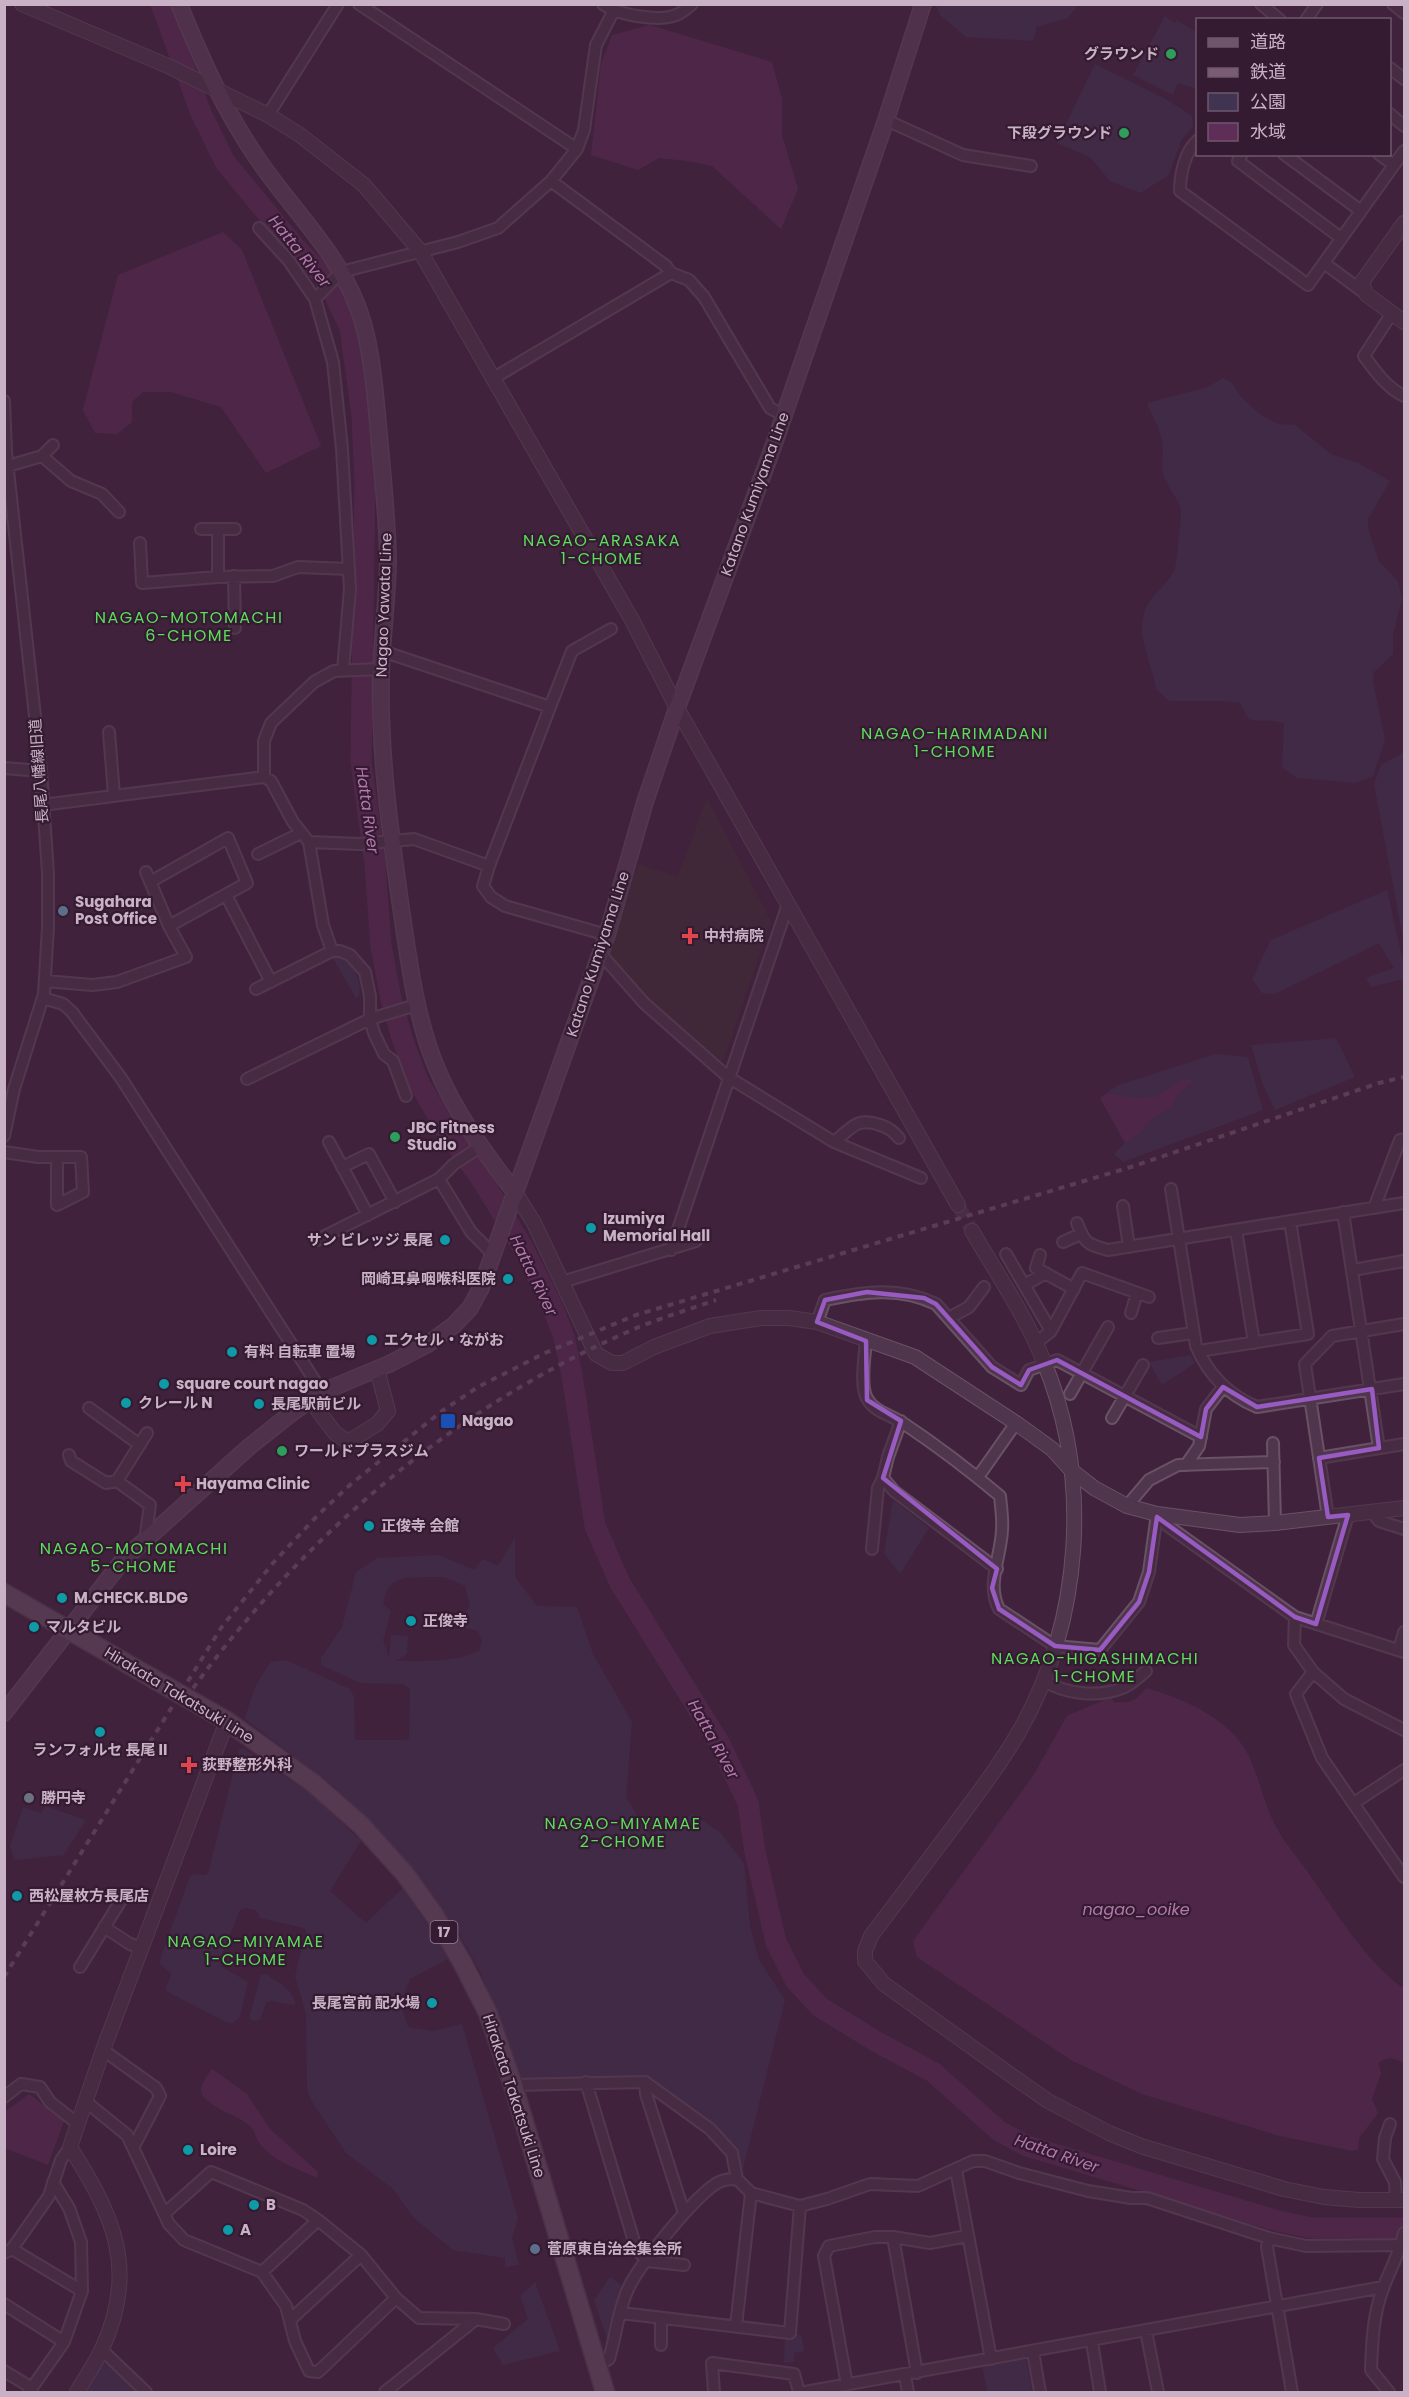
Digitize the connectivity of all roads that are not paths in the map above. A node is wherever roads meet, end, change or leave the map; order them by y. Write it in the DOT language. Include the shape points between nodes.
graph roads {
  1 [pos="22,4"];
  2 [pos="178,4"];
  3 [pos="338,4"];
  4 [pos="359,4"];
  5 [pos="603,4"];
  6 [pos="692,4"];
  7 [pos="923,4"];
  8 [pos="1261,4"];
  9 [pos="1317,4"];
  10 [pos="1393,4"];
  11 [pos="613,12"];
  12 [pos="1404,13"];
  13 [pos="1278,18"];
  14 [pos="1307,18"];
  15 [pos="1391,69"];
  16 [pos="1404,78"];
  17 [pos="219,92"];
  18 [pos="267,115"];
  19 [pos="1391,116"];
  20 [pos="886,120"];
  21 [pos="1404,126"];
  22 [pos="1196,141"];
  23 [pos="577,149"];
  24 [pos="1404,151"];
  25 [pos="1241,156"];
  26 [pos="1286,156"];
  27 [pos="1382,156"];
  28 [pos="1394,165"];
  29 [pos="1031,166"];
  30 [pos="551,181"];
  31 [pos="1361,211"];
  32 [pos="1404,223"];
  33 [pos="260,228"];
  34 [pos="1341,238"];
  35 [pos="420,251"];
  36 [pos="1324,262"];
  37 [pos="671,273"];
  38 [pos="337,276"];
  39 [pos="1366,294"];
  40 [pos="315,299"];
  41 [pos="1392,313"];
  42 [pos="1404,322"];
  43 [pos="492,379"];
  44 [pos="1404,396"];
  45 [pos="4,401"];
  46 [pos="783,414"];
  47 [pos="53,445"];
  48 [pos="42,456"];
  49 [pos="8,466"];
  50 [pos="119,512"];
  51 [pos="218,529"];
  52 [pos="235,529"];
  53 [pos="201,530"];
  54 [pos="140,543"];
  55 [pos="350,569"];
  56 [pos="234,576"];
  57 [pos="218,577"];
  58 [pos="235,628"];
  59 [pos="611,629"];
  60 [pos="382,651"];
  61 [pos="376,669"];
  62 [pos="345,670"];
  63 [pos="550,707"];
  64 [pos="677,708"];
  65 [pos="109,732"];
  66 [pos="4,768"];
  67 [pos="41,771"];
  68 [pos="264,777"];
  69 [pos="114,795"];
  70 [pos="42,805"];
  71 [pos="301,833"];
  72 [pos="309,842"];
  73 [pos="388,842"];
  74 [pos="258,854"];
  75 [pos="489,866"];
  76 [pos="226,895"];
  77 [pos="788,904"];
  78 [pos="169,926"];
  79 [pos="607,935"];
  80 [pos="332,951"];
  81 [pos="600,953"];
  82 [pos="45,981"];
  83 [pos="271,982"];
  84 [pos="256,989"];
  85 [pos="43,998"];
  86 [pos="416,1005"];
  87 [pos="370,1019"];
  88 [pos="728,1077"];
  89 [pos="248,1079"];
  90 [pos="9,1087"];
  91 [pos="406,1096"];
  92 [pos="4,1136"];
  93 [pos="899,1138"];
  94 [pos="1404,1139"];
  95 [pos="329,1142"];
  96 [pos="834,1142"];
  97 [pos="477,1148"];
  98 [pos="4,1152"];
  99 [pos="57,1158"];
  100 [pos="342,1167"];
  101 [pos="921,1178"];
  102 [pos="439,1179"];
  103 [pos="1171,1189"];
  104 [pos="513,1201"];
  105 [pos="395,1202"];
  106 [pos="1404,1203"];
  107 [pos="958,1205"];
  108 [pos="1123,1206"];
  109 [pos="1374,1208"];
  110 [pos="1343,1212"];
  111 [pos="368,1215"];
  112 [pos="1290,1221"];
  113 [pos="1077,1222"];
  114 [pos="1236,1230"];
  115 [pos="972,1231"];
  116 [pos="1081,1234"];
  117 [pos="1178,1239"];
  118 [pos="317,1240"];
  119 [pos="696,1241"];
  120 [pos="1064,1242"];
  121 [pos="1129,1247"];
  122 [pos="496,1250"];
  123 [pos="671,1250"];
  124 [pos="1006,1254"];
  125 [pos="1040,1255"];
  126 [pos="1404,1261"];
  127 [pos="1353,1269"];
  128 [pos="1046,1273"];
  129 [pos="562,1282"];
  130 [pos="1024,1286"];
  131 [pos="984,1287"];
  132 [pos="1074,1288"];
  133 [pos="1137,1293"];
  134 [pos="1149,1298"];
  135 [pos="1131,1313"];
  136 [pos="949,1318"];
  137 [pos="817,1322"];
  138 [pos="1404,1324"];
  139 [pos="1108,1327"];
  140 [pos="1051,1331"];
  141 [pos="1361,1331"];
  142 [pos="1193,1333"];
  143 [pos="1158,1338"];
  144 [pos="866,1341"];
  145 [pos="1254,1342"];
  146 [pos="1036,1343"];
  147 [pos="1199,1351"];
  148 [pos="1045,1363"];
  149 [pos="1143,1365"];
  150 [pos="377,1369"];
  151 [pos="1082,1373"];
  152 [pos="1404,1384"];
  153 [pos="1223,1387"];
  154 [pos="1372,1389"];
  155 [pos="1070,1394"];
  156 [pos="1125,1395"];
  157 [pos="316,1396"];
  158 [pos="1309,1399"];
  159 [pos="89,1408"];
  160 [pos="1112,1418"];
  161 [pos="901,1421"];
  162 [pos="1016,1423"];
  163 [pos="147,1433"];
  164 [pos="1201,1437"];
  165 [pos="1273,1443"];
  166 [pos="1404,1444"];
  167 [pos="140,1445"];
  168 [pos="1379,1448"];
  169 [pos="69,1455"];
  170 [pos="1319,1458"];
  171 [pos="1274,1462"];
  172 [pos="1186,1465"];
  173 [pos="1071,1470"];
  174 [pos="978,1477"];
  175 [pos="883,1478"];
  176 [pos="117,1481"];
  177 [pos="1127,1506"];
  178 [pos="1404,1508"];
  179 [pos="1372,1512"];
  180 [pos="1157,1514"];
  181 [pos="1348,1515"];
  182 [pos="1328,1517"];
  183 [pos="1275,1523"];
  184 [pos="1404,1529"];
  185 [pos="145,1541"];
  186 [pos="872,1549"];
  187 [pos="997,1569"];
  188 [pos="4,1593"];
  189 [pos="1295,1617"];
  190 [pos="1316,1624"];
  191 [pos="68,1628"];
  192 [pos="1404,1632"];
  193 [pos="1055,1646"];
  194 [pos="1402,1651"];
  195 [pos="1146,1671"];
  196 [pos="1313,1672"];
  197 [pos="1043,1680"];
  198 [pos="4,1713"];
  199 [pos="227,1721"];
  200 [pos="1404,1730"];
  201 [pos="1403,1776"];
  202 [pos="1354,1803"];
  203 [pos="1404,1877"];
  204 [pos="123,1897"];
  205 [pos="104,1927"];
  206 [pos="142,1948"];
  207 [pos="80,1967"];
  208 [pos="103,2050"];
  209 [pos="586,2082"];
  210 [pos="645,2082"];
  211 [pos="513,2085"];
  212 [pos="4,2097"];
  213 [pos="85,2101"];
  214 [pos="78,2124"];
  215 [pos="1390,2124"];
  216 [pos="70,2147"];
  217 [pos="133,2148"];
  218 [pos="956,2170"];
  219 [pos="737,2179"];
  220 [pos="53,2182"];
  221 [pos="751,2193"];
  222 [pos="1400,2200"];
  223 [pos="800,2206"];
  224 [pos="684,2213"];
  225 [pos="164,2214"];
  226 [pos="318,2220"];
  227 [pos="967,2236"];
  228 [pos="893,2238"];
  229 [pos="1269,2238"];
  230 [pos="1403,2243"];
  231 [pos="8,2251"];
  232 [pos="361,2255"];
  233 [pos="647,2261"];
  234 [pos="684,2265"];
  235 [pos="262,2272"];
  236 [pos="1383,2287"];
  237 [pos="82,2291"];
  238 [pos="396,2298"];
  239 [pos="4,2304"];
  240 [pos="1277,2306"];
  241 [pos="621,2313"];
  242 [pos="661,2318"];
  243 [pos="476,2319"];
  244 [pos="290,2320"];
  245 [pos="504,2324"];
  246 [pos="736,2326"];
  247 [pos="1146,2331"];
  248 [pos="64,2342"];
  249 [pos="1092,2342"];
  250 [pos="661,2345"];
  251 [pos="102,2350"];
  252 [pos="1033,2352"];
  253 [pos="992,2359"];
  254 [pos="597,2366"];
  255 [pos="4,2371"];
  256 [pos="916,2373"];
  257 [pos="905,2375"];
  258 [pos="847,2385"];
  259 [pos="31,2390"];
  260 [pos="76,2392"];
  261 [pos="146,2392"];
  262 [pos="385,2392"];
  263 [pos="605,2392"];
  264 [pos="714,2392"];
  265 [pos="799,2392"];
  266 [pos="805,2392"];
  267 [pos="908,2392"];
  268 [pos="1040,2392"];
  269 [pos="1100,2392"];
  270 [pos="1158,2392"];
  271 [pos="1292,2392"];
  272 [pos="1389,2392"];
  1 -- 17 [label="street"];
  2 -- 17 [label="main road, Nagao Yawata Line"];
  3 -- 18 [label="street"];
  4 -- 23 [label="street"];
  5 -- 11 [label="street"];
  6 -- 11 [label="street" via="676,15 659,18"];
  7 -- 20 [label="main road, Katano Kumiyama Line"];
  8 -- 13 [label="street"];
  9 -- 14 [label="street"];
  10 -- 12 [label="street"];
  11 -- 23 [label="street" via="596,45 584,130"];
  15 -- 16 [label="street"];
  17 -- 18 [label="street"];
  17 -- 38 [label="main road, Nagao Yawata Line" via="257,159 315,232"];
  18 -- 35 [label="street" via="300,135 364,185"];
  19 -- 21 [label="street"];
  20 -- 29 [label="street" via="963,155"];
  20 -- 46 [label="main road, Katano Kumiyama Line"];
  22 -- 36 [label="street" via="1190,147 1180,191 1308,285"];
  23 -- 30 [label="street"];
  24 -- 28 [label="street"];
  25 -- 34 [label="street" via="1238,161"];
  26 -- 31 [label="street"];
  27 -- 28 [label="street"];
  28 -- 31 [label="street"];
  30 -- 35 [label="street" via="498,228"];
  30 -- 37 [label="street"];
  31 -- 34 [label="street"];
  32 -- 39 [label="street" via="1362,282"];
  33 -- 40 [label="street"];
  34 -- 36 [label="street"];
  35 -- 38 [label="street"];
  35 -- 43 [label="street"];
  36 -- 39 [label="street"];
  37 -- 43 [label="street"];
  37 -- 46 [label="street" via="688,280 704,297 770,408"];
  38 -- 40 [label="street"];
  38 -- 60 [label="main road, Nagao Yawata Line" via="363,323 376,399 388,560"];
  39 -- 41 [label="street"];
  40 -- 55 [label="street" via="333,362"];
  41 -- 42 [label="street"];
  41 -- 44 [label="street" via="1364,356 1376,373"];
  43 -- 64 [label="street" via="632,621"];
  45 -- 49 [label="street, 長尾八幡線旧道"];
  46 -- 64 [label="main road, Katano Kumiyama Line"];
  47 -- 48 [label="street"];
  48 -- 49 [label="street"];
  48 -- 50 [label="street" via="71,481 102,494"];
  49 -- 67 [label="street, 長尾八幡線旧道"];
  51 -- 52 [label="street"];
  51 -- 53 [label="street"];
  51 -- 57 [label="street"];
  54 -- 57 [label="street" via="142,583"];
  55 -- 56 [label="street" via="298,567 273,576"];
  55 -- 62 [label="street"];
  56 -- 57 [label="street"];
  56 -- 58 [label="street"];
  59 -- 63 [label="street" via="572,651"];
  60 -- 61 [label="main road, Nagao Yawata Line"];
  60 -- 63 [label="street"];
  61 -- 62 [label="street"];
  61 -- 73 [label="main road, Nagao Yawata Line"];
  62 -- 68 [label="street" via="334,671 314,682 271,723 264,741"];
  63 -- 75 [label="street"];
  64 -- 77 [label="street"];
  64 -- 79 [label="main road, Katano Kumiyama Line"];
  65 -- 69 [label="street"];
  66 -- 67 [label="street"];
  67 -- 70 [label="street, 長尾八幡線旧道"];
  68 -- 69 [label="street"];
  68 -- 71 [label="street" via="271,781"];
  69 -- 70 [label="street"];
  70 -- 82 [label="street, 長尾八幡線旧道" via="48,873"];
  71 -- 72 [label="street"];
  71 -- 74 [label="street"];
  72 -- 73 [label="street"];
  72 -- 80 [label="street" via="322,925"];
  73 -- 75 [label="street" via="414,839"];
  73 -- 86 [label="main road, Nagao Yawata Line"];
  75 -- 79 [label="street" via="483,886 505,906"];
  76 -- 78 [label="street"];
  76 -- 78 [label="street" via="247,883 228,838 148,877"];
  76 -- 83 [label="street"];
  77 -- 88 [label="street"];
  77 -- 107 [label="street"];
  78 -- 82 [label="street" via="186,957 117,982 92,985"];
  79 -- 81 [label="main road, Katano Kumiyama Line"];
  80 -- 83 [label="street"];
  80 -- 87 [label="street" via="350,955 364,972"];
  81 -- 88 [label="street" via="644,1003"];
  81 -- 104 [label="main road, Katano Kumiyama Line"];
  82 -- 85 [label="street, 長尾八幡線旧道"];
  83 -- 84 [label="street"];
  85 -- 90 [label="street, 長尾八幡線旧道"];
  85 -- 157 [label="street" via="63,1004 72,1012 117,1073"];
  86 -- 87 [label="street"];
  86 -- 97 [label="main road, Nagao Yawata Line" via="435,1064"];
  87 -- 89 [label="street"];
  87 -- 91 [label="street" via="384,1054 393,1061"];
  88 -- 96 [label="street"];
  88 -- 123 [label="street"];
  90 -- 92 [label="street, 長尾八幡線旧道"];
  93 -- 96 [label="street" via="891,1129 867,1120"];
  94 -- 109 [label="street" via="1400,1140"];
  95 -- 100 [label="street"];
  96 -- 101 [label="street"];
  97 -- 102 [label="street"];
  97 -- 104 [label="main road, Nagao Yawata Line"];
  98 -- 99 [label="street"];
  99 -- 99 [label="street" via="81,1157 83,1192 57,1205"];
  100 -- 105 [label="street" via="369,1154"];
  100 -- 111 [label="street"];
  102 -- 105 [label="street"];
  102 -- 122 [label="street" via="471,1232"];
  103 -- 117 [label="street"];
  104 -- 122 [label="main road, Katano Kumiyama Line"];
  104 -- 129 [label="street" via="534,1223"];
  105 -- 111 [label="street"];
  106 -- 109 [label="street"];
  108 -- 121 [label="street"];
  109 -- 110 [label="street"];
  110 -- 112 [label="street"];
  110 -- 127 [label="street"];
  111 -- 118 [label="street"];
  112 -- 114 [label="street"];
  112 -- 145 [label="street" via="1308,1334"];
  113 -- 116 [label="street"];
  114 -- 117 [label="street"];
  114 -- 145 [label="street"];
  115 -- 146 [label="street"];
  116 -- 120 [label="street"];
  116 -- 121 [label="street" via="1089,1245 1108,1251"];
  117 -- 121 [label="street"];
  117 -- 142 [label="street"];
  119 -- 123 [label="street"];
  122 -- 150 [label="main road, Katano Kumiyama Line" via="470,1308 454,1325 428,1344"];
  123 -- 129 [label="street"];
  124 -- 130 [label="street"];
  125 -- 128 [label="street" via="1036,1268"];
  126 -- 127 [label="street"];
  127 -- 141 [label="street"];
  128 -- 130 [label="street"];
  128 -- 132 [label="street"];
  129 -- 137 [label="street" via="597,1354 612,1363 623,1364 654,1347 727,1322 761,1318"];
  130 -- 140 [label="street"];
  131 -- 136 [label="street" via="969,1307"];
  132 -- 133 [label="street" via="1082,1273"];
  132 -- 140 [label="street"];
  133 -- 134 [label="street"];
  133 -- 135 [label="street"];
  136 -- 137 [label="street" via="924,1298 867,1292 825,1300"];
  136 -- 148 [label="street" via="992,1367 1021,1385 1029,1370"];
  137 -- 144 [label="street"];
  138 -- 141 [label="street"];
  139 -- 151 [label="street"];
  140 -- 146 [label="street"];
  141 -- 154 [label="street"];
  141 -- 158 [label="street" via="1332,1335 1305,1364"];
  142 -- 143 [label="street"];
  142 -- 147 [label="street"];
  144 -- 161 [label="street" via="867,1400"];
  144 -- 162 [label="street" via="915,1357"];
  145 -- 147 [label="street"];
  146 -- 148 [label="street"];
  147 -- 153 [label="street"];
  148 -- 151 [label="street" via="1057,1360"];
  148 -- 173 [label="street" via="1067,1437"];
  149 -- 156 [label="street"];
  150 -- 157 [label="main road, Katano Kumiyama Line"];
  150 -- 157 [label="street" via="388,1411 371,1428 348,1442 335,1433"];
  151 -- 155 [label="street"];
  151 -- 156 [label="street"];
  152 -- 154 [label="street"];
  153 -- 158 [label="street" via="1257,1407"];
  153 -- 164 [label="street" via="1206,1408"];
  154 -- 158 [label="street"];
  154 -- 168 [label="street"];
  156 -- 160 [label="street"];
  156 -- 164 [label="street"];
  157 -- 185 [label="main road, Katano Kumiyama Line" via="249,1447"];
  158 -- 170 [label="street"];
  159 -- 167 [label="street"];
  161 -- 174 [label="street"];
  161 -- 175 [label="street"];
  162 -- 173 [label="street" via="1052,1449"];
  162 -- 174 [label="street"];
  163 -- 167 [label="street"];
  164 -- 172 [label="street"];
  165 -- 171 [label="street"];
  166 -- 168 [label="street"];
  167 -- 176 [label="street"];
  168 -- 170 [label="street"];
  169 -- 176 [label="street" via="71,1461 106,1483"];
  170 -- 182 [label="street"];
  171 -- 172 [label="street"];
  171 -- 183 [label="street"];
  172 -- 177 [label="street" via="1178,1465 1149,1480"];
  173 -- 177 [label="street"];
  173 -- 193 [label="street" via="1073,1560"];
  174 -- 187 [label="street" via="1000,1496 1002,1529"];
  175 -- 186 [label="street" via="878,1488"];
  175 -- 187 [label="street" via="894,1491"];
  176 -- 185 [label="street" via="150,1505"];
  177 -- 180 [label="street"];
  178 -- 179 [label="street"];
  179 -- 181 [label="street"];
  179 -- 184 [label="street" via="1379,1521"];
  180 -- 183 [label="street" via="1240,1525"];
  180 -- 189 [label="street" via="1168,1526"];
  180 -- 193 [label="street" via="1149,1572 1138,1602 1100,1650"];
  181 -- 182 [label="street"];
  181 -- 190 [label="street"];
  182 -- 183 [label="street"];
  185 -- 191 [label="main road, Katano Kumiyama Line" via="123,1560"];
  187 -- 193 [label="street" via="992,1588 999,1609"];
  188 -- 191 [label="main road, Hirakata Takatsuki Line / 17"];
  189 -- 190 [label="street"];
  189 -- 196 [label="street" via="1294,1645"];
  190 -- 194 [label="street"];
  191 -- 198 [label="main road, Katano Kumiyama Line"];
  191 -- 199 [label="main road, Hirakata Takatsuki Line / 17"];
  192 -- 194 [label="street"];
  193 -- 197 [label="street"];
  195 -- 197 [label="street" via="1124,1688 1104,1693 1054,1688"];
  196 -- 200 [label="street" via="1344,1699"];
  196 -- 202 [label="street" via="1296,1694 1322,1758"];
  197 -- 222 [label="street" via="1021,1729 992,1774 871,1936 865,1961 885,1984 1023,2084 1109,2133 1284,2189 1347,2199"];
  199 -- 206 [label="street"];
  199 -- 211 [label="main road, Hirakata Takatsuki Line / 17" via="313,1783 361,1825 405,1874 462,1962 488,2013"];
  201 -- 202 [label="street"];
  202 -- 203 [label="street"];
  204 -- 205 [label="street"];
  205 -- 206 [label="street"];
  205 -- 207 [label="street"];
  206 -- 208 [label="street"];
  208 -- 213 [label="street"];
  208 -- 217 [label="street" via="156,2088 160,2096"];
  209 -- 210 [label="street"];
  209 -- 211 [label="street"];
  209 -- 233 [label="street" via="636,2248"];
  210 -- 219 [label="street" via="710,2129 732,2153"];
  210 -- 224 [label="street"];
  211 -- 254 [label="main road, Hirakata Takatsuki Line / 17"];
  212 -- 214 [label="street" via="21,2084 40,2087 50,2102"];
  213 -- 214 [label="street"];
  213 -- 217 [label="street" via="127,2135"];
  214 -- 216 [label="street"];
  215 -- 222 [label="street" via="1383,2159"];
  216 -- 220 [label="street"];
  216 -- 251 [label="street" via="108,2215 119,2263 117,2305"];
  217 -- 225 [label="street"];
  218 -- 223 [label="street" via="918,2186 870,2184"];
  218 -- 227 [label="street"];
  218 -- 229 [label="street" via="973,2161 985,2161 1090,2192 1147,2198"];
  219 -- 221 [label="street"];
  219 -- 224 [label="street" via="716,2183"];
  220 -- 231 [label="street" via="49,2196"];
  220 -- 237 [label="street" via="69,2208 81,2242"];
  221 -- 223 [label="street"];
  221 -- 246 [label="street"];
  223 -- 246 [label="street" via="790,2333"];
  224 -- 233 [label="street"];
  225 -- 226 [label="street" via="212,2172"];
  225 -- 235 [label="street" via="184,2240"];
  226 -- 232 [label="street"];
  226 -- 235 [label="street"];
  227 -- 228 [label="street" via="930,2243"];
  227 -- 253 [label="street"];
  228 -- 256 [label="street"];
  228 -- 258 [label="street" via="875,2237 829,2246 824,2256"];
  229 -- 230 [label="street" via="1306,2246"];
  229 -- 240 [label="street" via="1267,2247"];
  230 -- 236 [label="street"];
  231 -- 237 [label="street"];
  232 -- 238 [label="street"];
  232 -- 244 [label="street"];
  233 -- 234 [label="street"];
  233 -- 241 [label="street" via="629,2286"];
  235 -- 244 [label="street" via="286,2306"];
  236 -- 240 [label="street"];
  236 -- 272 [label="street" via="1373,2328 1371,2370"];
  237 -- 248 [label="street"];
  238 -- 243 [label="street" via="419,2318"];
  238 -- 244 [label="street" via="318,2372 309,2371"];
  239 -- 248 [label="street"];
  240 -- 247 [label="street"];
  240 -- 271 [label="street"];
  241 -- 242 [label="street"];
  241 -- 254 [label="street" via="609,2359"];
  242 -- 246 [label="street"];
  242 -- 250 [label="street"];
  243 -- 245 [label="street"];
  243 -- 262 [label="street"];
  247 -- 249 [label="street"];
  247 -- 270 [label="street"];
  248 -- 259 [label="street"];
  249 -- 252 [label="street"];
  249 -- 269 [label="street"];
  251 -- 260 [label="street"];
  251 -- 261 [label="street"];
  252 -- 253 [label="street"];
  252 -- 268 [label="street"];
  253 -- 256 [label="street"];
  254 -- 263 [label="main road, Hirakata Takatsuki Line / 17"];
  255 -- 259 [label="street"];
  256 -- 257 [label="street"];
  257 -- 258 [label="street"];
  257 -- 267 [label="street"];
  258 -- 266 [label="street"];
  264 -- 265 [label="street" via="712,2362 794,2374"];
}
